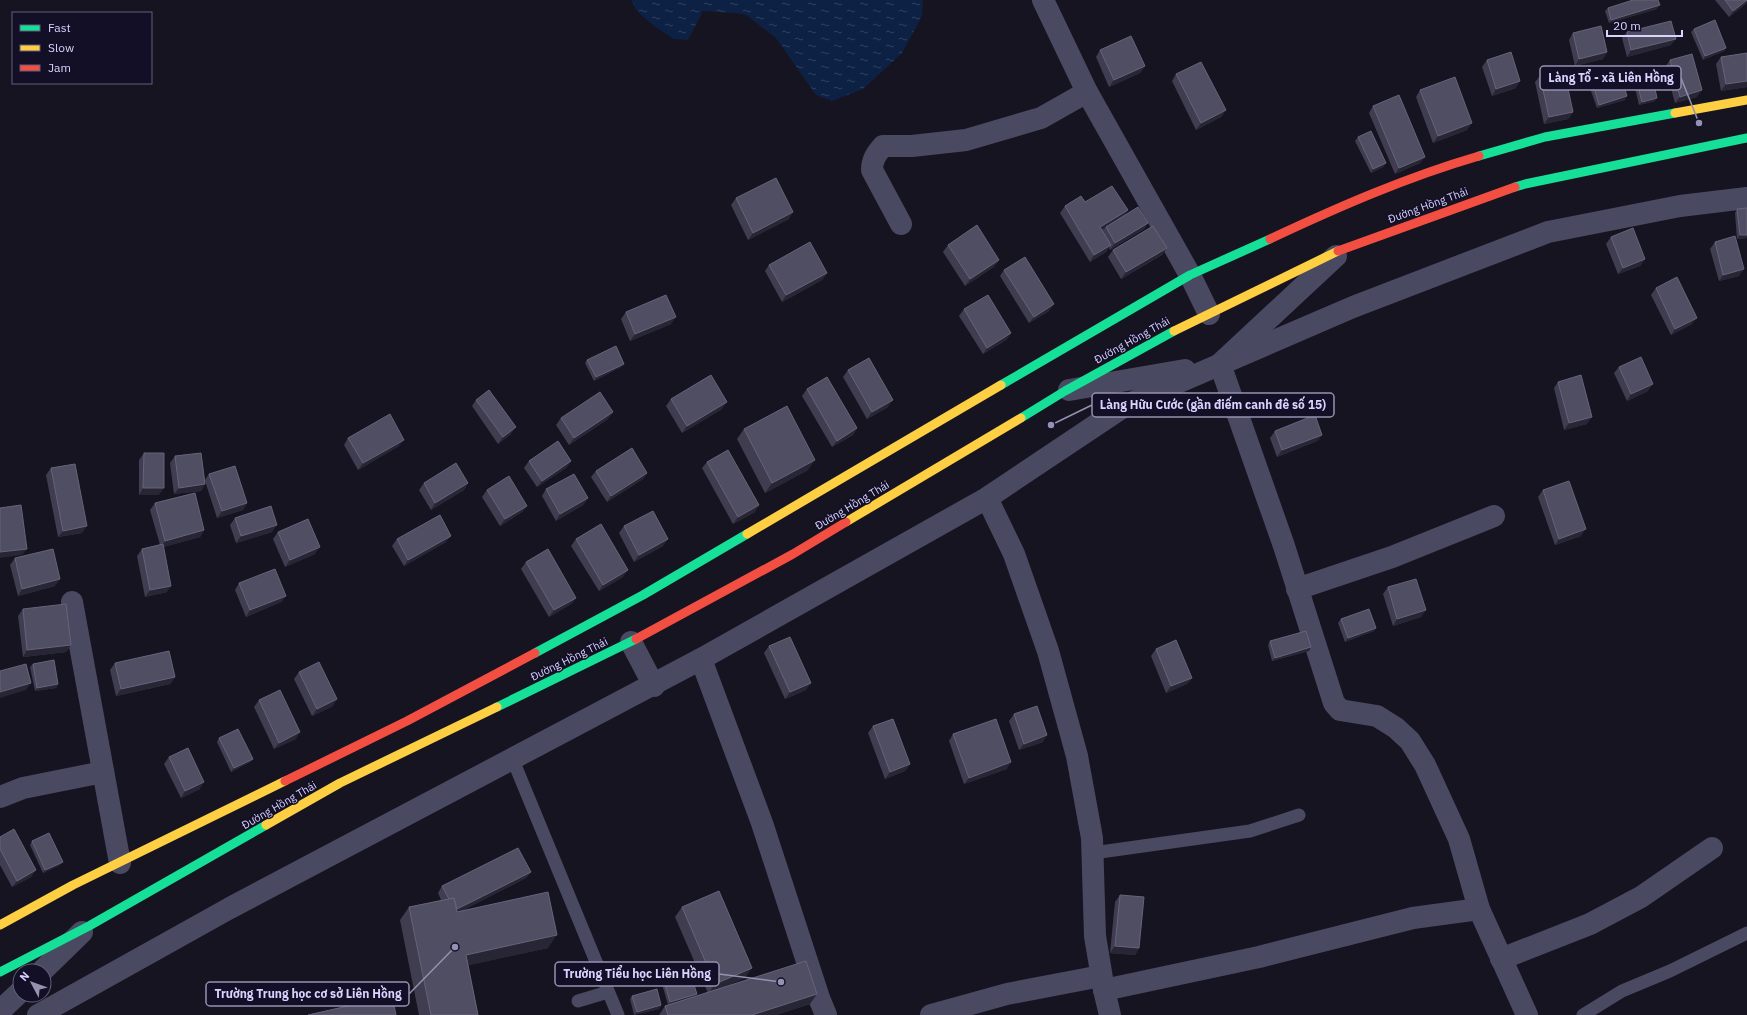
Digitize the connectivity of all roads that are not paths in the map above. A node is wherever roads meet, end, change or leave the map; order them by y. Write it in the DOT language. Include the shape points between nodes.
graph roads {
  1 [pos="1043,0"];
  2 [pos="1087,92"];
  3 [pos="1747,100"];
  4 [pos="1747,138"];
  5 [pos="1724,142"];
  6 [pos="1747,145"];
  7 [pos="1747,198"];
  8 [pos="901,224"];
  9 [pos="1344,248"];
  10 [pos="1190,275"];
  11 [pos="1209,314"];
  12 [pos="1220,364"];
  13 [pos="1065,391"];
  14 [pos="987,498"];
  15 [pos="1494,516"];
  16 [pos="1297,589"];
  17 [pos="72,602"];
  18 [pos="631,642"];
  19 [pos="701,660"];
  20 [pos="654,686"];
  21 [pos="513,760"];
  22 [pos="103,772"];
  23 [pos="0,797"];
  24 [pos="1299,815"];
  25 [pos="1712,848"];
  26 [pos="1092,853"];
  27 [pos="120,862"];
  28 [pos="1479,909"];
  29 [pos="0,925"];
  30 [pos="89,926"];
  31 [pos="1747,933"];
  32 [pos="1501,959"];
  33 [pos="50,963"];
  34 [pos="0,972"];
  35 [pos="1103,983"];
  36 [pos="608,992"];
  37 [pos="12,1000"];
  38 [pos="578,1001"];
  39 [pos="0,1011"];
  40 [pos="38,1015"];
  41 [pos="618,1015"];
  42 [pos="826,1015"];
  43 [pos="931,1015"];
  44 [pos="1110,1015"];
  45 [pos="1527,1015"];
  46 [pos="1583,1015"];
  1 -- 2 [label="street"];
  2 -- 8 [label="street" via="1041,118 966,140 912,146 883,146 876,154 872,170"];
  2 -- 10 [label="street"];
  3 -- 10 [label="main road" via="1545,137 1435,169 1315,218"];
  4 -- 5 [label="main road, Đường Hồng Thái"];
  5 -- 6 [label="street"];
  5 -- 9 [label="main road, Đường Hồng Thái" via="1525,184"];
  7 -- 12 [label="street" via="1680,206 1548,232 1353,307"];
  9 -- 11 [label="main road, Đường Hồng Thái"];
  9 -- 12 [label="street"];
  10 -- 11 [label="street"];
  10 -- 27 [label="main road" via="643,595 407,721"];
  11 -- 13 [label="main road, Đường Hồng Thái"];
  12 -- 13 [label="street"];
  12 -- 14 [label="street" via="1126,405"];
  12 -- 16 [label="street"];
  13 -- 18 [label="main road, Đường Hồng Thái" via="793,554"];
  14 -- 19 [label="street"];
  14 -- 26 [label="street" via="1014,554 1048,651 1077,756 1092,838"];
  15 -- 16 [label="street" via="1392,557"];
  16 -- 28 [label="street" via="1334,703 1340,710 1377,716 1396,728 1410,741 1425,765 1459,840"];
  17 -- 22 [label="street"];
  18 -- 20 [label="street"];
  18 -- 30 [label="main road, Đường Hồng Thái" via="340,783"];
  19 -- 20 [label="street"];
  19 -- 42 [label="street" via="762,823"];
  20 -- 21 [label="street"];
  21 -- 36 [label="lane"];
  21 -- 40 [label="street" via="230,908"];
  22 -- 23 [label="street" via="23,788"];
  22 -- 27 [label="street"];
  24 -- 26 [label="lane" via="1250,831"];
  25 -- 32 [label="street" via="1641,898 1590,924"];
  26 -- 35 [label="street" via="1095,936"];
  27 -- 29 [label="main road"];
  28 -- 32 [label="street"];
  28 -- 35 [label="street" via="1413,918 1260,957"];
  30 -- 33 [label="street"];
  30 -- 34 [label="main road, Đường Hồng Thái"];
  31 -- 46 [label="lane" via="1622,992"];
  32 -- 45 [label="street"];
  35 -- 43 [label="street" via="1007,994"];
  35 -- 44 [label="street"];
  36 -- 38 [label="lane"];
  36 -- 41 [label="lane"];
  37 -- 39 [label="street"];
}
